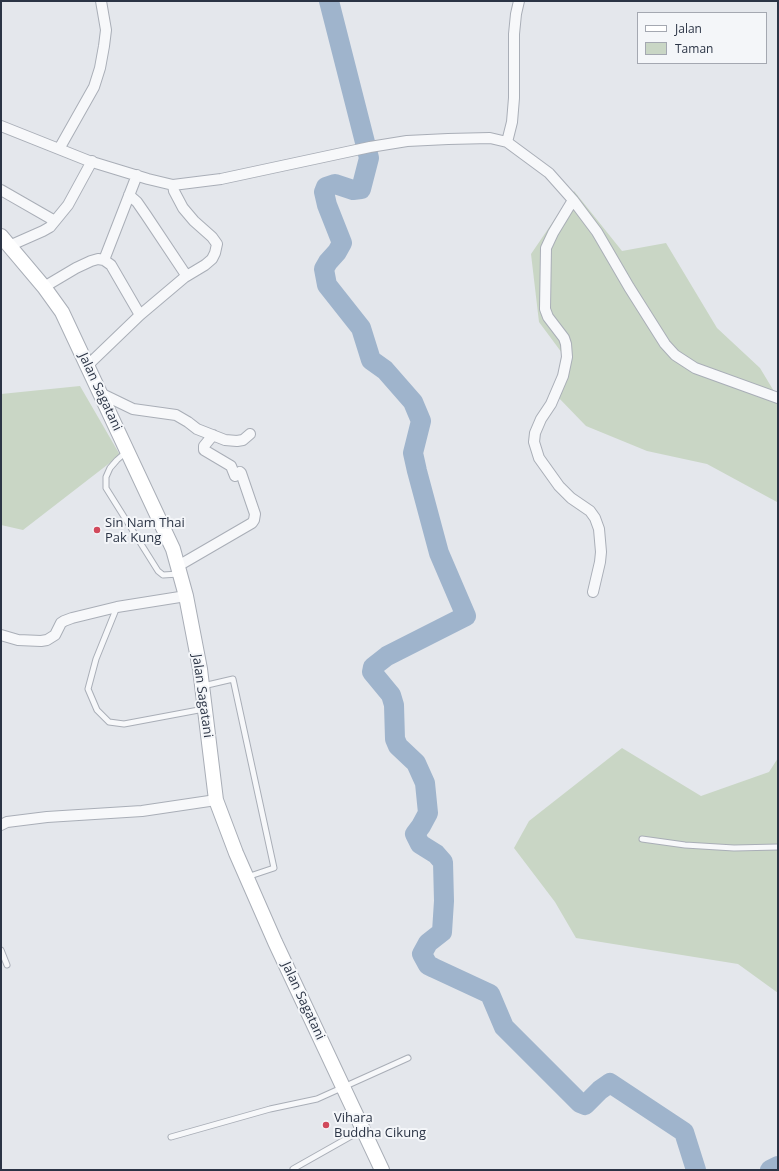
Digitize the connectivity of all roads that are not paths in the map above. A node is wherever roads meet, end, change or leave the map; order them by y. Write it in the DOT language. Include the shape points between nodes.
graph roads {
  1 [pos="101,1"];
  2 [pos="519,1"];
  3 [pos="1,126"];
  4 [pos="507,142"];
  5 [pos="60,149"];
  6 [pos="92,161"];
  7 [pos="137,175"];
  8 [pos="173,185"];
  9 [pos="1,190"];
  10 [pos="130,195"];
  11 [pos="573,200"];
  12 [pos="55,221"];
  13 [pos="5,241"];
  14 [pos="104,260"];
  15 [pos="186,275"];
  16 [pos="44,287"];
  17 [pos="140,315"];
  18 [pos="88,365"];
  19 [pos="100,393"];
  20 [pos="778,398"];
  21 [pos="250,434"];
  22 [pos="213,436"];
  23 [pos="127,451"];
  24 [pos="179,570"];
  25 [pos="593,592"];
  26 [pos="186,596"];
  27 [pos="117,607"];
  28 [pos="1,636"];
  29 [pos="202,686"];
  30 [pos="205,708"];
  31 [pos="216,800"];
  32 [pos="1,824"];
  33 [pos="642,839"];
  34 [pos="778,847"];
  35 [pos="246,877"];
  36 [pos="1,950"];
  37 [pos="7,965"];
  38 [pos="408,1058"];
  39 [pos="344,1088"];
  40 [pos="363,1130"];
  41 [pos="171,1136"];
  42 [pos="293,1169"];
  43 [pos="382,1170"];
  1 -- 5 [label="street" via="106,30 100,68 94,87"];
  2 -- 4 [label="street" via="514,34 512,122"];
  3 -- 5 [label="street"];
  4 -- 8 [label="street" via="490,138 406,141 221,179"];
  4 -- 11 [label="street" via="549,173"];
  5 -- 6 [label="street"];
  6 -- 7 [label="street"];
  6 -- 12 [label="street" via="72,198"];
  7 -- 8 [label="street"];
  7 -- 10 [label="street"];
  8 -- 15 [label="street" via="183,208 216,244 212,259"];
  9 -- 12 [label="street"];
  10 -- 14 [label="street"];
  10 -- 15 [label="street" via="146,214"];
  11 -- 20 [label="street" via="597,232 665,344 676,355 695,368"];
  11 -- 25 [label="street" via="546,248 546,309 548,317 564,338 567,358 563,376 540,419 534,442 539,458 559,486 595,518 599,529 601,552"];
  12 -- 13 [label="street" via="43,231"];
  13 -- 16 [label="street, Jalan Sagatani"];
  14 -- 16 [label="street" via="91,261"];
  14 -- 17 [label="street" via="111,265"];
  15 -- 17 [label="street"];
  16 -- 18 [label="street, Jalan Sagatani" via="62,312"];
  17 -- 18 [label="street"];
  18 -- 19 [label="street, Jalan Sagatani"];
  19 -- 22 [label="street" via="132,409 176,416"];
  19 -- 23 [label="street, Jalan Sagatani"];
  21 -- 22 [label="street" via="237,441"];
  22 -- 24 [label="street" via="204,446 204,450 231,466 235,476 241,473 255,514 254,520"];
  23 -- 24 [label="street, Jalan Sagatani" via="173,549"];
  23 -- 24 [label="lane" via="110,468 106,477 106,488 158,571 163,575"];
  24 -- 26 [label="street, Jalan Sagatani"];
  26 -- 27 [label="street"];
  26 -- 29 [label="street, Jalan Sagatani"];
  27 -- 28 [label="street" via="64,621 55,635 47,640 18,640"];
  27 -- 30 [label="lane" via="96,659 88,689 98,710 109,722 124,724"];
  29 -- 30 [label="street, Jalan Sagatani"];
  29 -- 35 [label="lane" via="233,679 274,868"];
  30 -- 31 [label="street, Jalan Sagatani"];
  31 -- 32 [label="street" via="142,811 47,816"];
  31 -- 35 [label="street, Jalan Sagatani"];
  33 -- 34 [label="lane" via="734,848"];
  35 -- 39 [label="street, Jalan Sagatani"];
  36 -- 37 [label="lane"];
  38 -- 39 [label="lane"];
  39 -- 40 [label="street, Jalan Sagatani"];
  39 -- 41 [label="lane" via="308,1102 270,1109"];
  40 -- 42 [label="lane"];
  40 -- 43 [label="street, Jalan Sagatani"];
}
